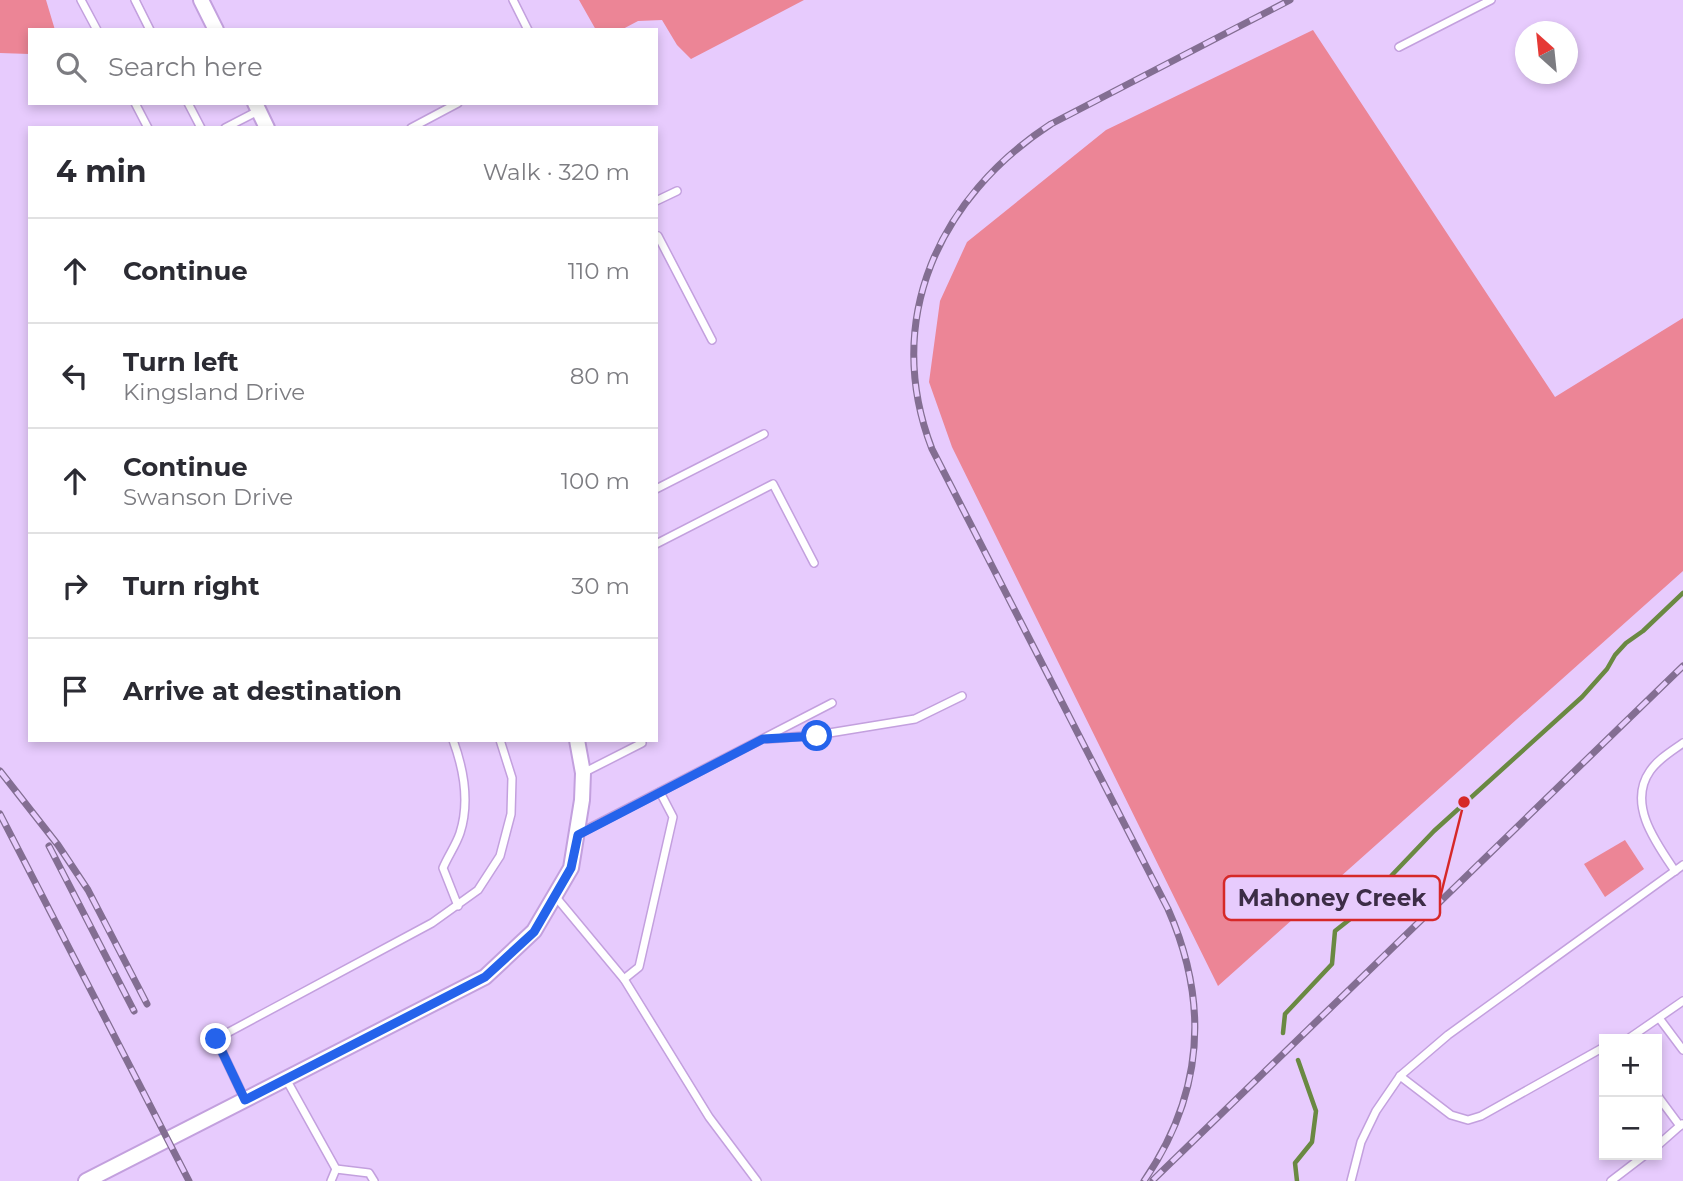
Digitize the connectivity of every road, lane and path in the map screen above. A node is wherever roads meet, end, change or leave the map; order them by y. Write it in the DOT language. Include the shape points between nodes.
graph roads {
  1 [pos="81,0"];
  2 [pos="135,0"];
  3 [pos="201,0"];
  4 [pos="513,0"];
  5 [pos="1491,0"];
  6 [pos="96,28"];
  7 [pos="149,28"];
  8 [pos="215,28"];
  9 [pos="527,28"];
  10 [pos="1399,47"];
  11 [pos="136,105"];
  12 [pos="189,105"];
  13 [pos="454,105"];
  14 [pos="257,107"];
  15 [pos="147,126"];
  16 [pos="200,126"];
  17 [pos="228,126"];
  18 [pos="266,126"];
  19 [pos="415,126"];
  20 [pos="677,191"];
  21 [pos="658,200"];
  22 [pos="658,236"];
  23 [pos="712,340"];
  24 [pos="764,434"];
  25 [pos="658,488"];
  26 [pos="658,543"];
  27 [pos="814,563"];
  28 [pos="962,696"];
  29 [pos="832,703"];
  30 [pos="763,739"];
  31 [pos="454,742"];
  32 [pos="501,742"];
  33 [pos="577,742"];
  34 [pos="642,742"];
  35 [pos="1683,743"];
  36 [pos="583,774"];
  37 [pos="660,792"];
  38 [pos="578,835"];
  39 [pos="1683,865"];
  40 [pos="1675,871"];
  41 [pos="555,895"];
  42 [pos="458,906"];
  43 [pos="624,979"];
  44 [pos="1683,1000"];
  45 [pos="1659,1018"];
  46 [pos="1636,1034"];
  47 [pos="1599,1050"];
  48 [pos="1683,1050"];
  49 [pos="1400,1076"];
  50 [pos="286,1079"];
  51 [pos="1659,1097"];
  52 [pos="245,1100"];
  53 [pos="1682,1125"];
  54 [pos="1662,1142"];
  55 [pos="1638,1160"];
  56 [pos="337,1169"];
  57 [pos="86,1181"];
  58 [pos="331,1181"];
  59 [pos="374,1181"];
  60 [pos="757,1181"];
  61 [pos="1351,1181"];
  62 [pos="1611,1181"];
  1 -- 6 [label="lane"];
  2 -- 7 [label="lane"];
  3 -- 8 [label="street"];
  4 -- 9 [label="lane"];
  5 -- 10 [label="lane"];
  11 -- 15 [label="lane"];
  12 -- 16 [label="lane"];
  13 -- 19 [label="lane"];
  14 -- 17 [label="lane"];
  14 -- 18 [label="street"];
  20 -- 21 [label="lane"];
  22 -- 23 [label="lane"];
  24 -- 25 [label="lane"];
  26 -- 27 [label="lane" via="773,484"];
  28 -- 30 [label="lane" via="915,719 817,736"];
  29 -- 30 [label="lane"];
  30 -- 37 [label="lane"];
  31 -- 42 [label="lane" via="462,765 465,800 460,832 443,868"];
  32 -- 42 [label="lane" via="512,778 511,814 500,856 478,890"];
  33 -- 36 [label="street"];
  34 -- 36 [label="lane"];
  35 -- 40 [label="lane" via="1649,772 1640,793 1647,822"];
  36 -- 38 [label="street"];
  37 -- 38 [label="lane"];
  37 -- 43 [label="lane" via="673,817 639,967"];
  38 -- 41 [label="street" via="571,868"];
  39 -- 40 [label="lane"];
  40 -- 49 [label="lane" via="1448,1035"];
  41 -- 43 [label="lane"];
  41 -- 50 [label="street" via="534,932 485,977"];
  42 -- 52 [label="lane" via="216,1039"];
  43 -- 60 [label="lane" via="709,1117"];
  44 -- 45 [label="lane"];
  45 -- 46 [label="lane"];
  45 -- 48 [label="lane"];
  47 -- 49 [label="lane" via="1468,1120 1451,1115"];
  49 -- 61 [label="lane" via="1361,1142"];
  50 -- 52 [label="street"];
  50 -- 56 [label="lane"];
  51 -- 53 [label="lane"];
  52 -- 57 [label="street"];
  53 -- 54 [label="lane"];
  55 -- 62 [label="lane"];
  56 -- 58 [label="lane"];
  56 -- 59 [label="lane" via="369,1173"];
}
